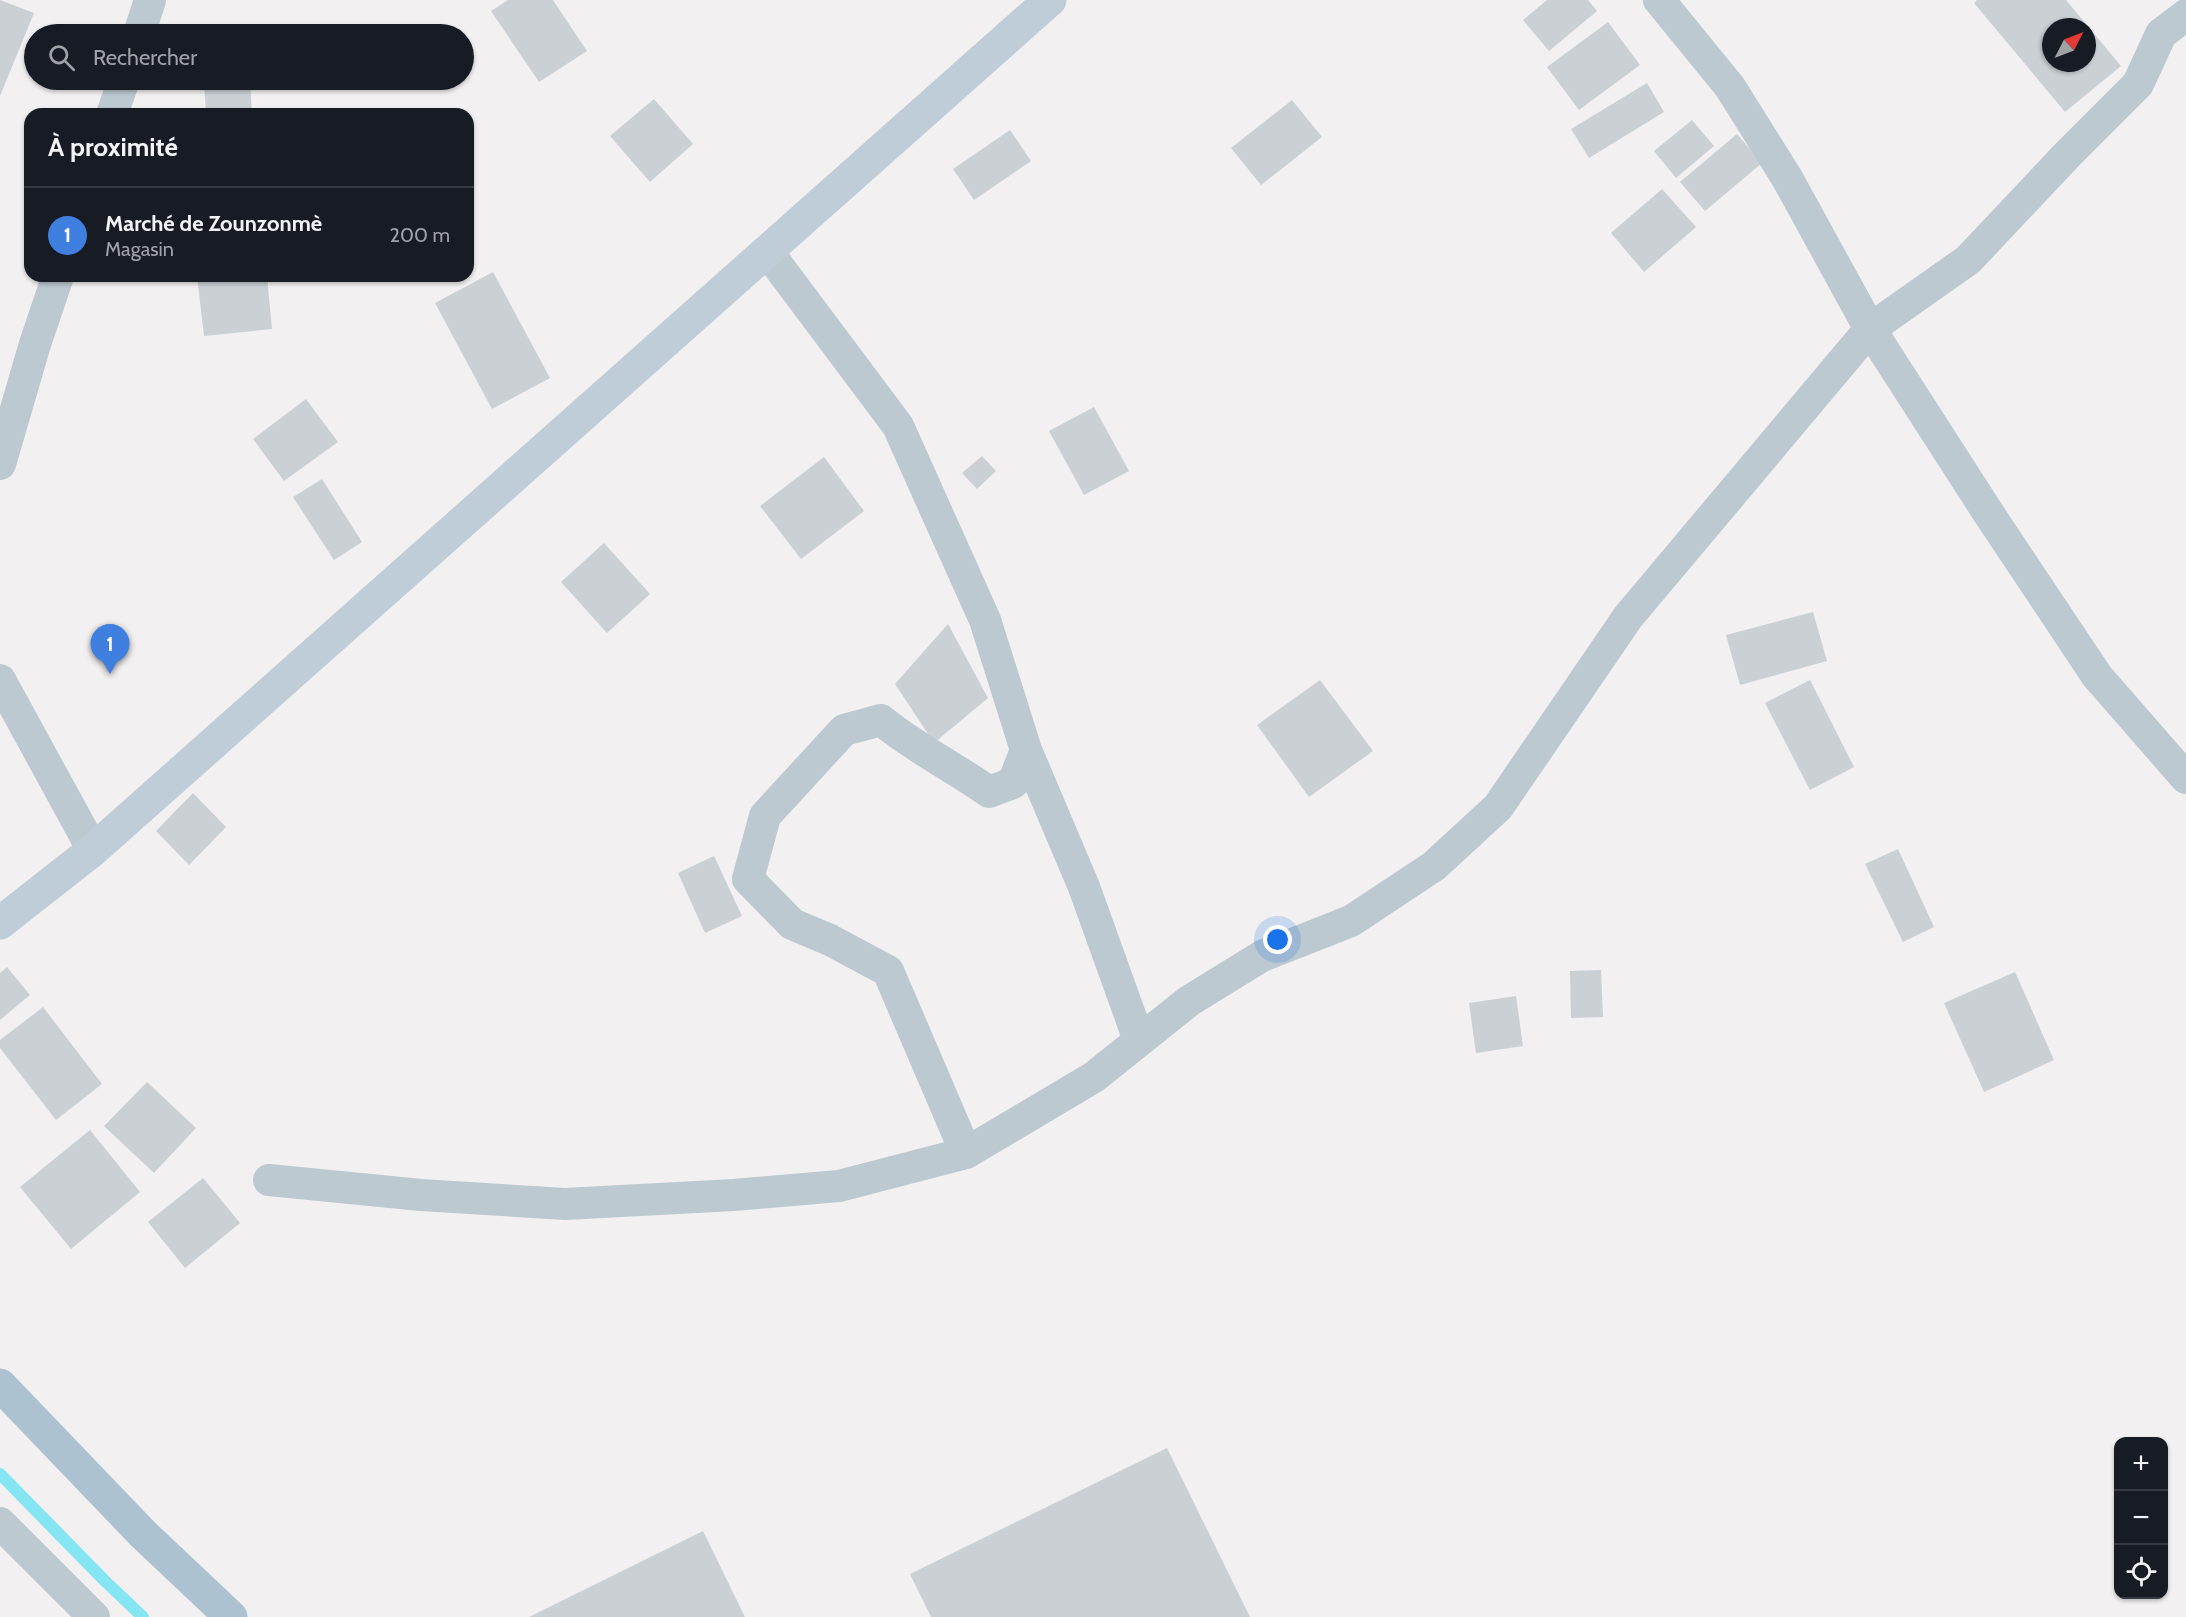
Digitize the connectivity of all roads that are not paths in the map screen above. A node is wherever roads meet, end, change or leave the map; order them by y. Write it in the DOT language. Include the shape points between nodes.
graph roads {
  1 [pos="150,0"];
  2 [pos="1050,0"];
  3 [pos="1659,0"];
  4 [pos="2186,15"];
  5 [pos="142,24"];
  6 [pos="120,90"];
  7 [pos="114,108"];
  8 [pos="767,250"];
  9 [pos="56,282"];
  10 [pos="1870,329"];
  11 [pos="0,465"];
  12 [pos="0,680"];
  13 [pos="1026,750"];
  14 [pos="2186,778"];
  15 [pos="93,850"];
  16 [pos="0,923"];
  17 [pos="1140,1040"];
  18 [pos="966,1153"];
  19 [pos="269,1180"];
  20 [pos="0,1385"];
  21 [pos="0,1523"];
  22 [pos="94,1617"];
  23 [pos="231,1617"];
  1 -- 5 [label="street"];
  2 -- 8 [label="street"];
  3 -- 10 [label="street" via="1730,87 1787,178"];
  4 -- 10 [label="street" via="2161,34 2138,84 1968,260"];
  6 -- 7 [label="street"];
  8 -- 13 [label="street" via="898,426 985,620"];
  8 -- 15 [label="street"];
  9 -- 11 [label="street"];
  10 -- 14 [label="street" via="2097,676"];
  10 -- 17 [label="street" via="1628,617 1498,807 1434,866 1351,921 1262,956 1189,1001"];
  12 -- 15 [label="street"];
  13 -- 17 [label="street" via="1084,887"];
  13 -- 18 [label="street" via="1013,783 989,792 902,738 881,720 844,730 765,816 748,879 792,924 888,971"];
  15 -- 16 [label="street"];
  17 -- 18 [label="street" via="1094,1077"];
  18 -- 19 [label="street" via="839,1186 565,1204"];
  20 -- 23 [label="main road" via="143,1534"];
  21 -- 22 [label="street"];
}
